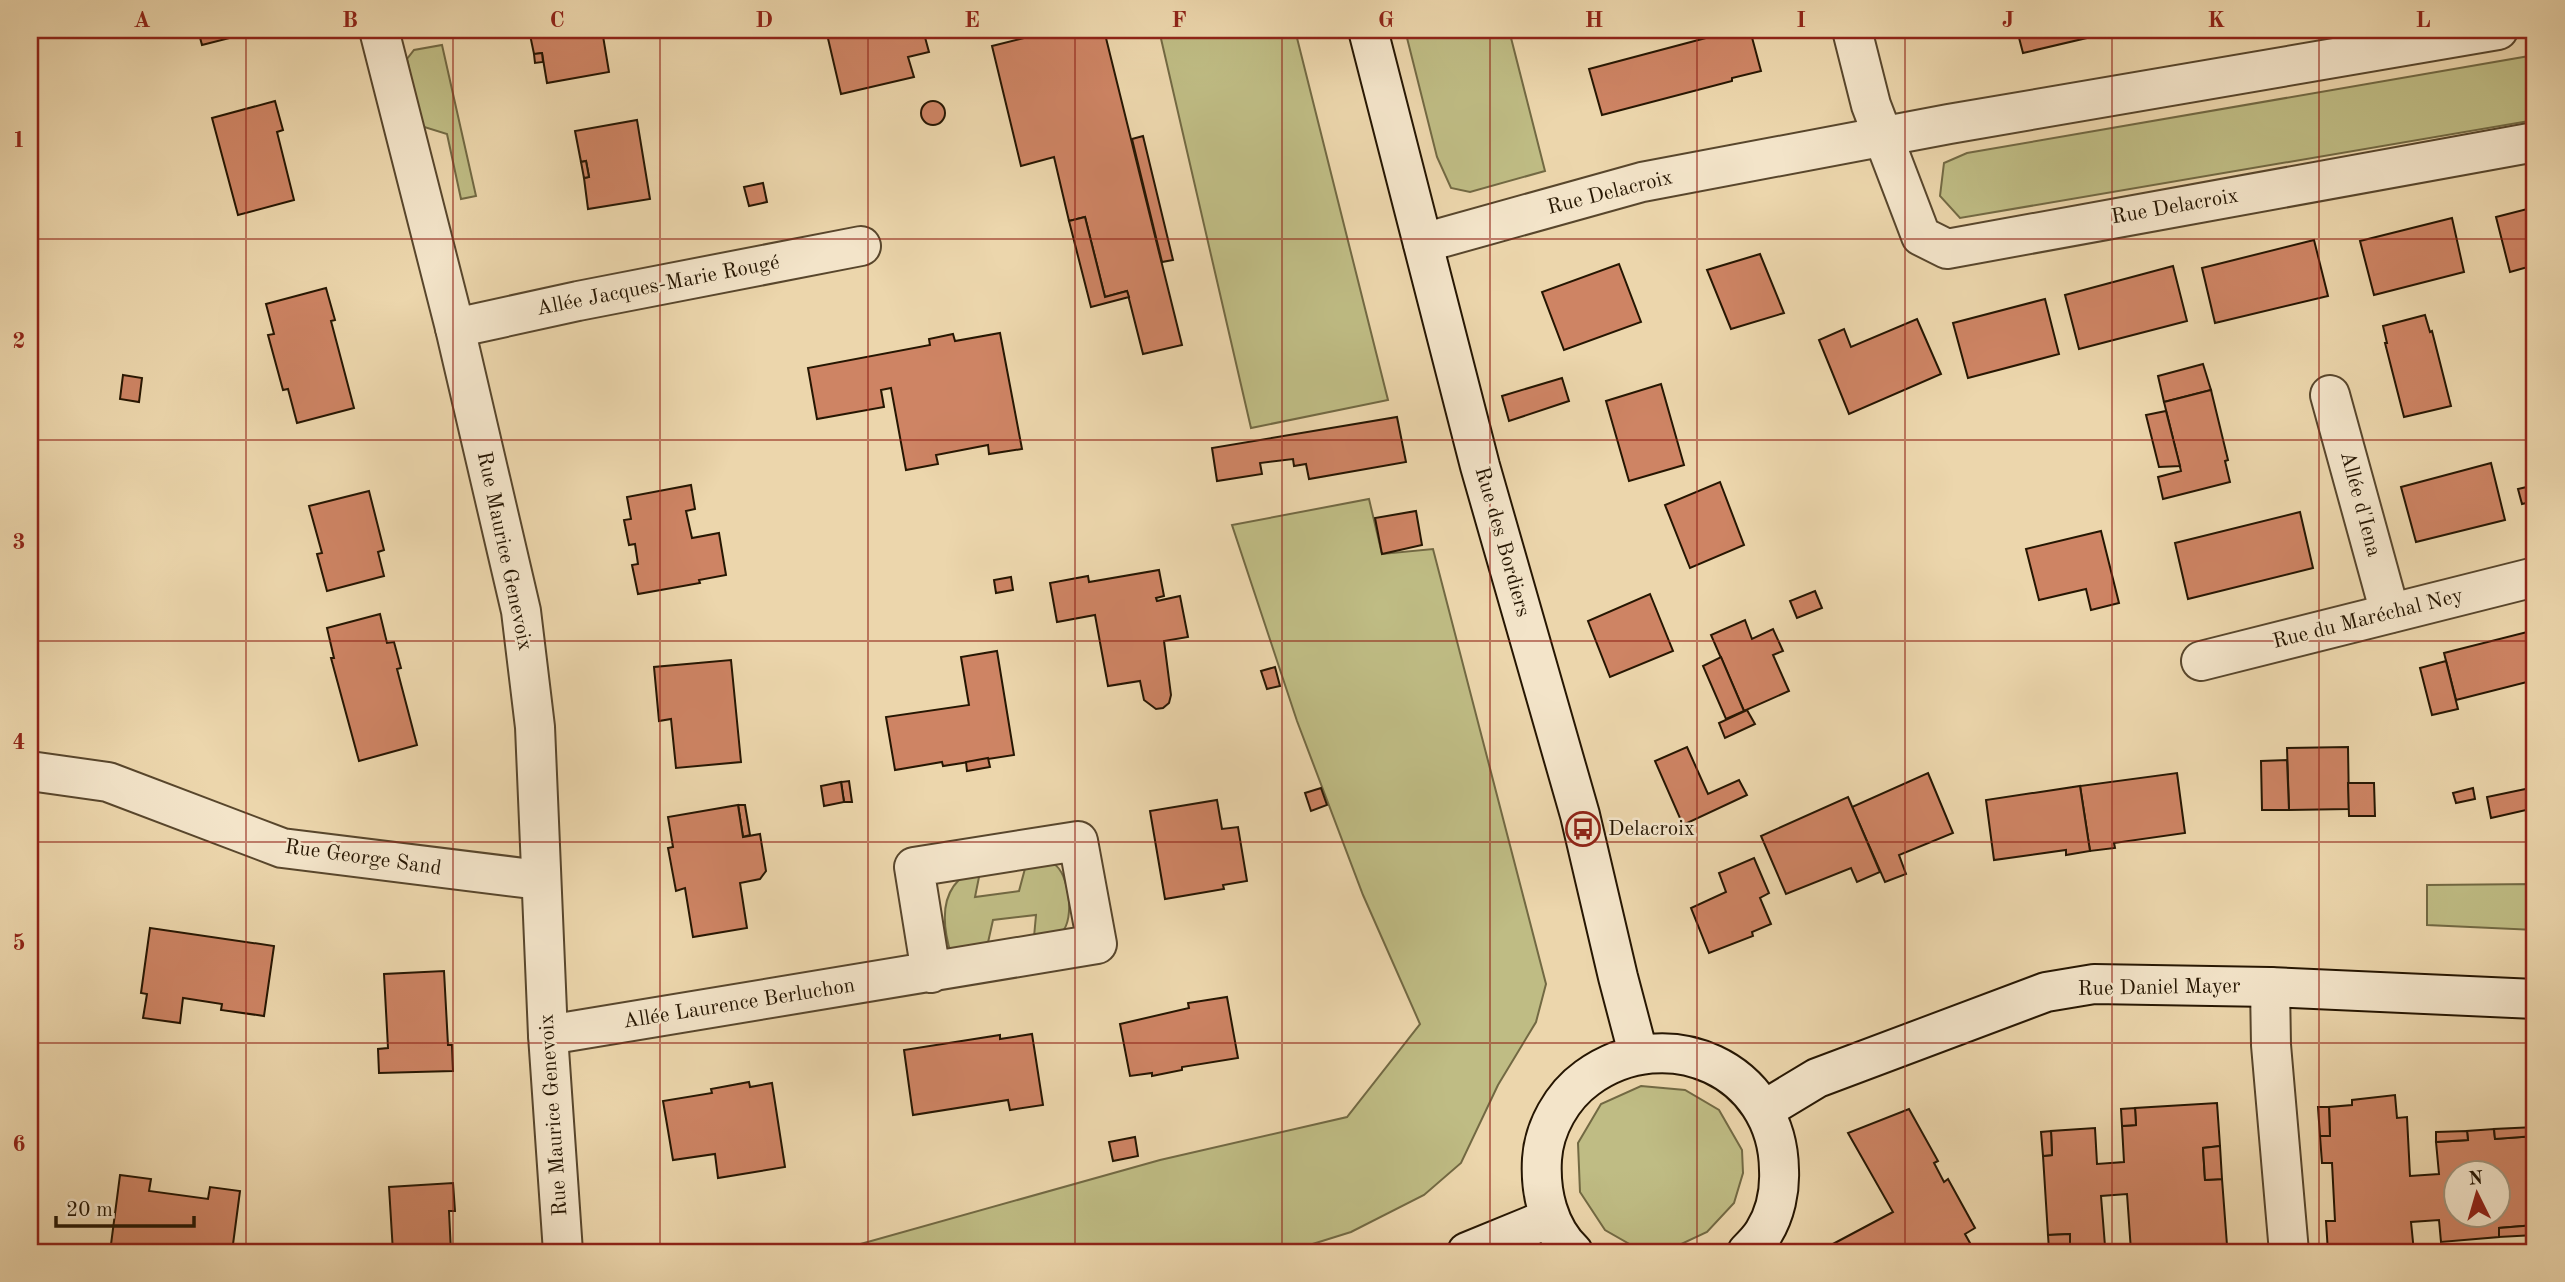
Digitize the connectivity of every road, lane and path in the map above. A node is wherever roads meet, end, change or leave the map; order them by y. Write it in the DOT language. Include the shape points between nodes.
graph roads {
  1 [pos="379,30"];
  2 [pos="1368,30"];
  3 [pos="1852,30"];
  4 [pos="2498,30"];
  5 [pos="1883,137"];
  6 [pos="2535,142"];
  7 [pos="1423,243"];
  8 [pos="861,246"];
  9 [pos="455,328"];
  10 [pos="2330,396"];
  11 [pos="2535,577"];
  12 [pos="2390,613"];
  13 [pos="2201,661"];
  14 [pos="30,771"];
  15 [pos="540,880"];
  16 [pos="931,973"];
  17 [pos="2270,987"];
  18 [pos="2535,999"];
  19 [pos="548,1035"];
  20 [pos="1639,1054"];
  21 [pos="1764,1110"];
  22 [pos="1550,1218"];
  23 [pos="563,1252"];
  24 [pos="1468,1252"];
  25 [pos="1573,1252"];
  26 [pos="1747,1252"];
  27 [pos="2289,1252"];
  1 -- 9 [label="street, Rue Maurice Genevoix"];
  2 -- 7 [label="street, Rue des Bordiers"];
  3 -- 5 [label="street"];
  4 -- 5 [label="street, Rue Delacroix"];
  5 -- 6 [label="street, Rue Delacroix" via="1921,236 1947,249"];
  5 -- 7 [label="street, Rue Delacroix" via="1642,182"];
  7 -- 20 [label="street, Rue des Bordiers" via="1480,466 1580,815"];
  8 -- 9 [label="street, Allée Jacques-Marie Rougé"];
  9 -- 15 [label="street, Rue Maurice Genevoix" via="521,611 535,727"];
  10 -- 12 [label="street, Allée d'Iena"];
  11 -- 12 [label="street, Rue du Maréchal Ney"];
  12 -- 13 [label="street, Rue du Maréchal Ney"];
  14 -- 15 [label="street, Rue George Sand" via="108,782 282,849"];
  15 -- 19 [label="street, Rue Maurice Genevoix"];
  16 -- 16 [label="street, Allée Laurence Berluchon" via="914,867 1078,841 1097,944"];
  16 -- 19 [label="street, Allée Laurence Berluchon"];
  17 -- 18 [label="street, Rue Daniel Mayer"];
  17 -- 21 [label="street, Rue Daniel Mayer" via="2094,984 2046,992 1817,1078"];
  17 -- 27 [label="street"];
  19 -- 23 [label="street, Rue Maurice Genevoix"];
  20 -- 21 [label="street" via="1675,1052 1710,1062 1741,1082"];
  20 -- 22 [label="street" via="1605,1065 1576,1086 1555,1114 1543,1148 1541,1183"];
  21 -- 26 [label="street" via="1779,1149 1780,1191 1765,1230"];
  22 -- 24 [label="street"];
  22 -- 25 [label="street"];
}
